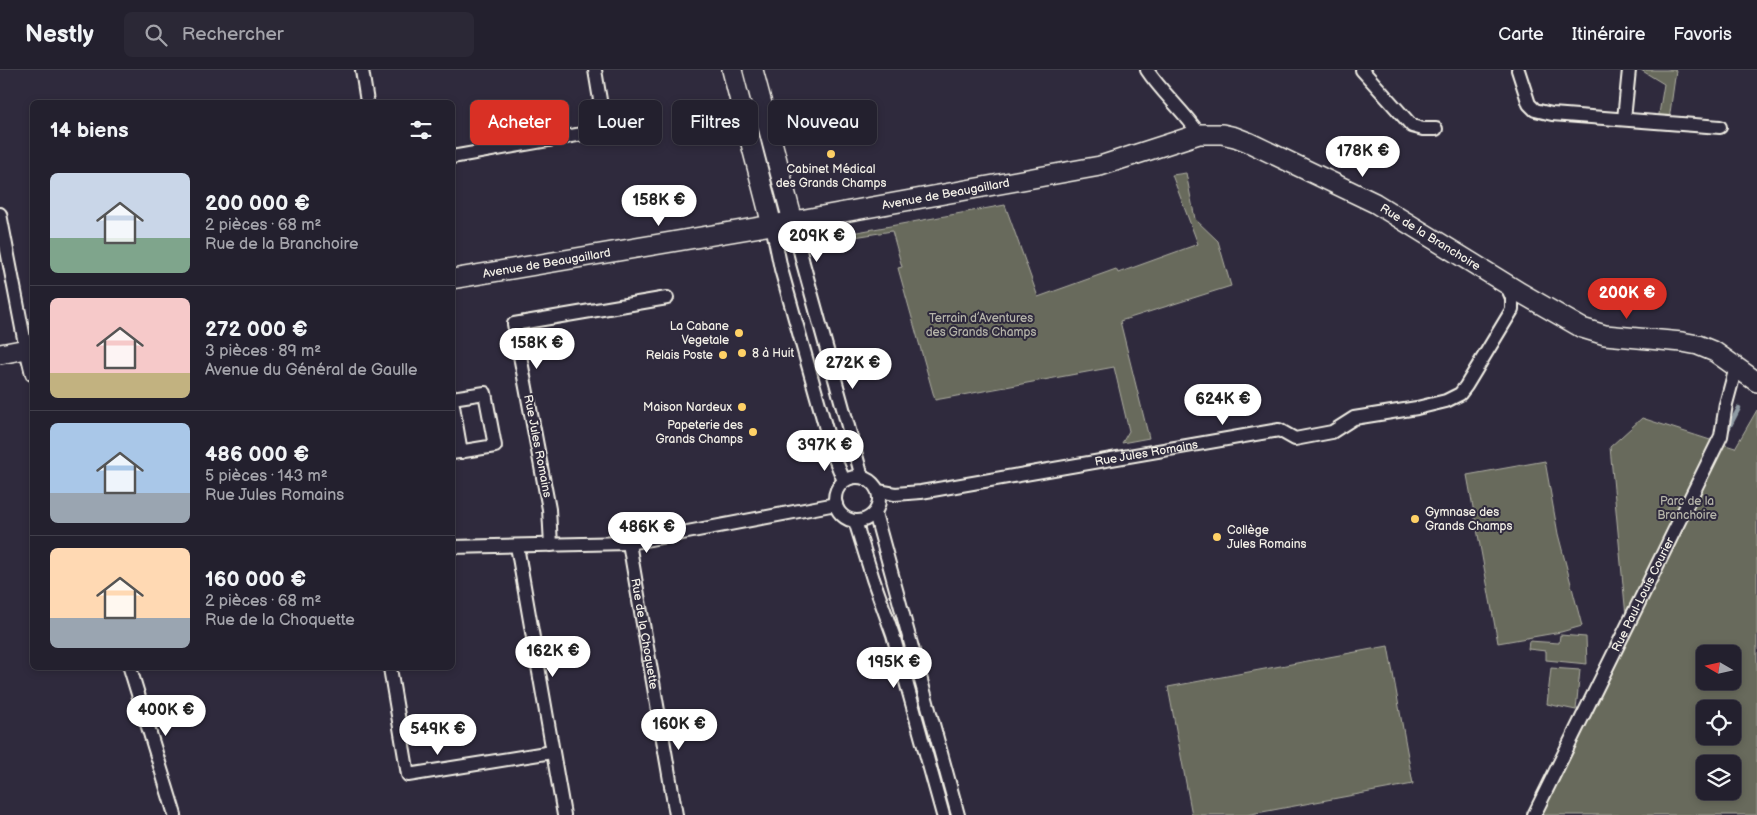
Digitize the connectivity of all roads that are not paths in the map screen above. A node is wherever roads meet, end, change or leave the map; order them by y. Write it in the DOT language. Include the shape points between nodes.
graph roads {
  1 [pos="362,70"];
  2 [pos="595,70"];
  3 [pos="732,70"];
  4 [pos="753,70"];
  5 [pos="1146,70"];
  6 [pos="1362,70"];
  7 [pos="1518,70"];
  8 [pos="1629,70"];
  9 [pos="367,100"];
  10 [pos="1624,119"];
  11 [pos="1720,127"];
  12 [pos="1436,129"];
  13 [pos="1200,134"];
  14 [pos="455,156"];
  15 [pos="0,214"];
  16 [pos="793,221"];
  17 [pos="772,225"];
  18 [pos="455,278"];
  19 [pos="1506,284"];
  20 [pos="667,298"];
  21 [pos="29,349"];
  22 [pos="0,354"];
  23 [pos="1736,367"];
  24 [pos="1757,382"];
  25 [pos="455,398"];
  26 [pos="455,431"];
  27 [pos="457,452"];
  28 [pos="862,477"];
  29 [pos="844,481"];
  30 [pos="878,491"];
  31 [pos="836,504"];
  32 [pos="875,513"];
  33 [pos="855,521"];
  34 [pos="630,543"];
  35 [pos="551,545"];
  36 [pos="455,546"];
  37 [pos="517,546"];
  38 [pos="131,670"];
  39 [pos="390,670"];
  40 [pos="552,752"];
  41 [pos="175,815"];
  42 [pos="564,815"];
  43 [pos="676,815"];
  44 [pos="943,815"];
  45 [pos="958,815"];
  46 [pos="1534,815"];
  1 -- 9 [label="street"];
  2 -- 14 [label="street" via="605,130"];
  3 -- 17 [label="main road"];
  4 -- 16 [label="main road"];
  5 -- 13 [label="street"];
  6 -- 12 [label="street" via="1412,126"];
  7 -- 10 [label="street" via="1529,104 1535,110"];
  8 -- 10 [label="street"];
  10 -- 11 [label="street"];
  13 -- 16 [label="main road, Avenue de Beaugaillard" via="1100,166"];
  13 -- 19 [label="main road, Rue de la Branchoire" via="1235,137 1361,196"];
  15 -- 21 [label="street"];
  16 -- 17 [label="main road, Avenue de Beaugaillard"];
  16 -- 28 [label="street"];
  17 -- 18 [label="main road, Avenue de Beaugaillard"];
  17 -- 29 [label="street" via="781,269 835,463"];
  19 -- 23 [label="main road, Rue de la Branchoire" via="1582,328 1604,335 1698,345"];
  19 -- 30 [label="street, Rue Jules Romains" via="1512,298 1512,310 1466,386 1460,394 1446,401 1354,418 1332,432 1295,438 1279,430 920,492 895,494"];
  20 -- 35 [label="street, Rue Jules Romains" via="514,324 549,509"];
  21 -- 22 [label="main road"];
  23 -- 24 [label="main road, Rue de la Branchoire"];
  23 -- 46 [label="street, Rue Paul-Louis Courier" via="1721,436"];
  25 -- 27 [label="street" via="486,393 495,446"];
  26 -- 27 [label="street"];
  28 -- 29 [label="street"];
  28 -- 30 [label="street" via="872,482"];
  29 -- 31 [label="street" via="837,489"];
  30 -- 32 [label="street"];
  31 -- 33 [label="street" via="843,516"];
  31 -- 34 [label="street"];
  32 -- 33 [label="street"];
  32 -- 45 [label="street"];
  33 -- 44 [label="street" via="893,635"];
  34 -- 35 [label="street"];
  34 -- 43 [label="street, Rue de la Choquette"];
  35 -- 37 [label="street"];
  36 -- 37 [label="street"];
  37 -- 40 [label="street"];
  38 -- 41 [label="street"];
  39 -- 40 [label="street" via="408,775"];
  40 -- 42 [label="street"];
}
